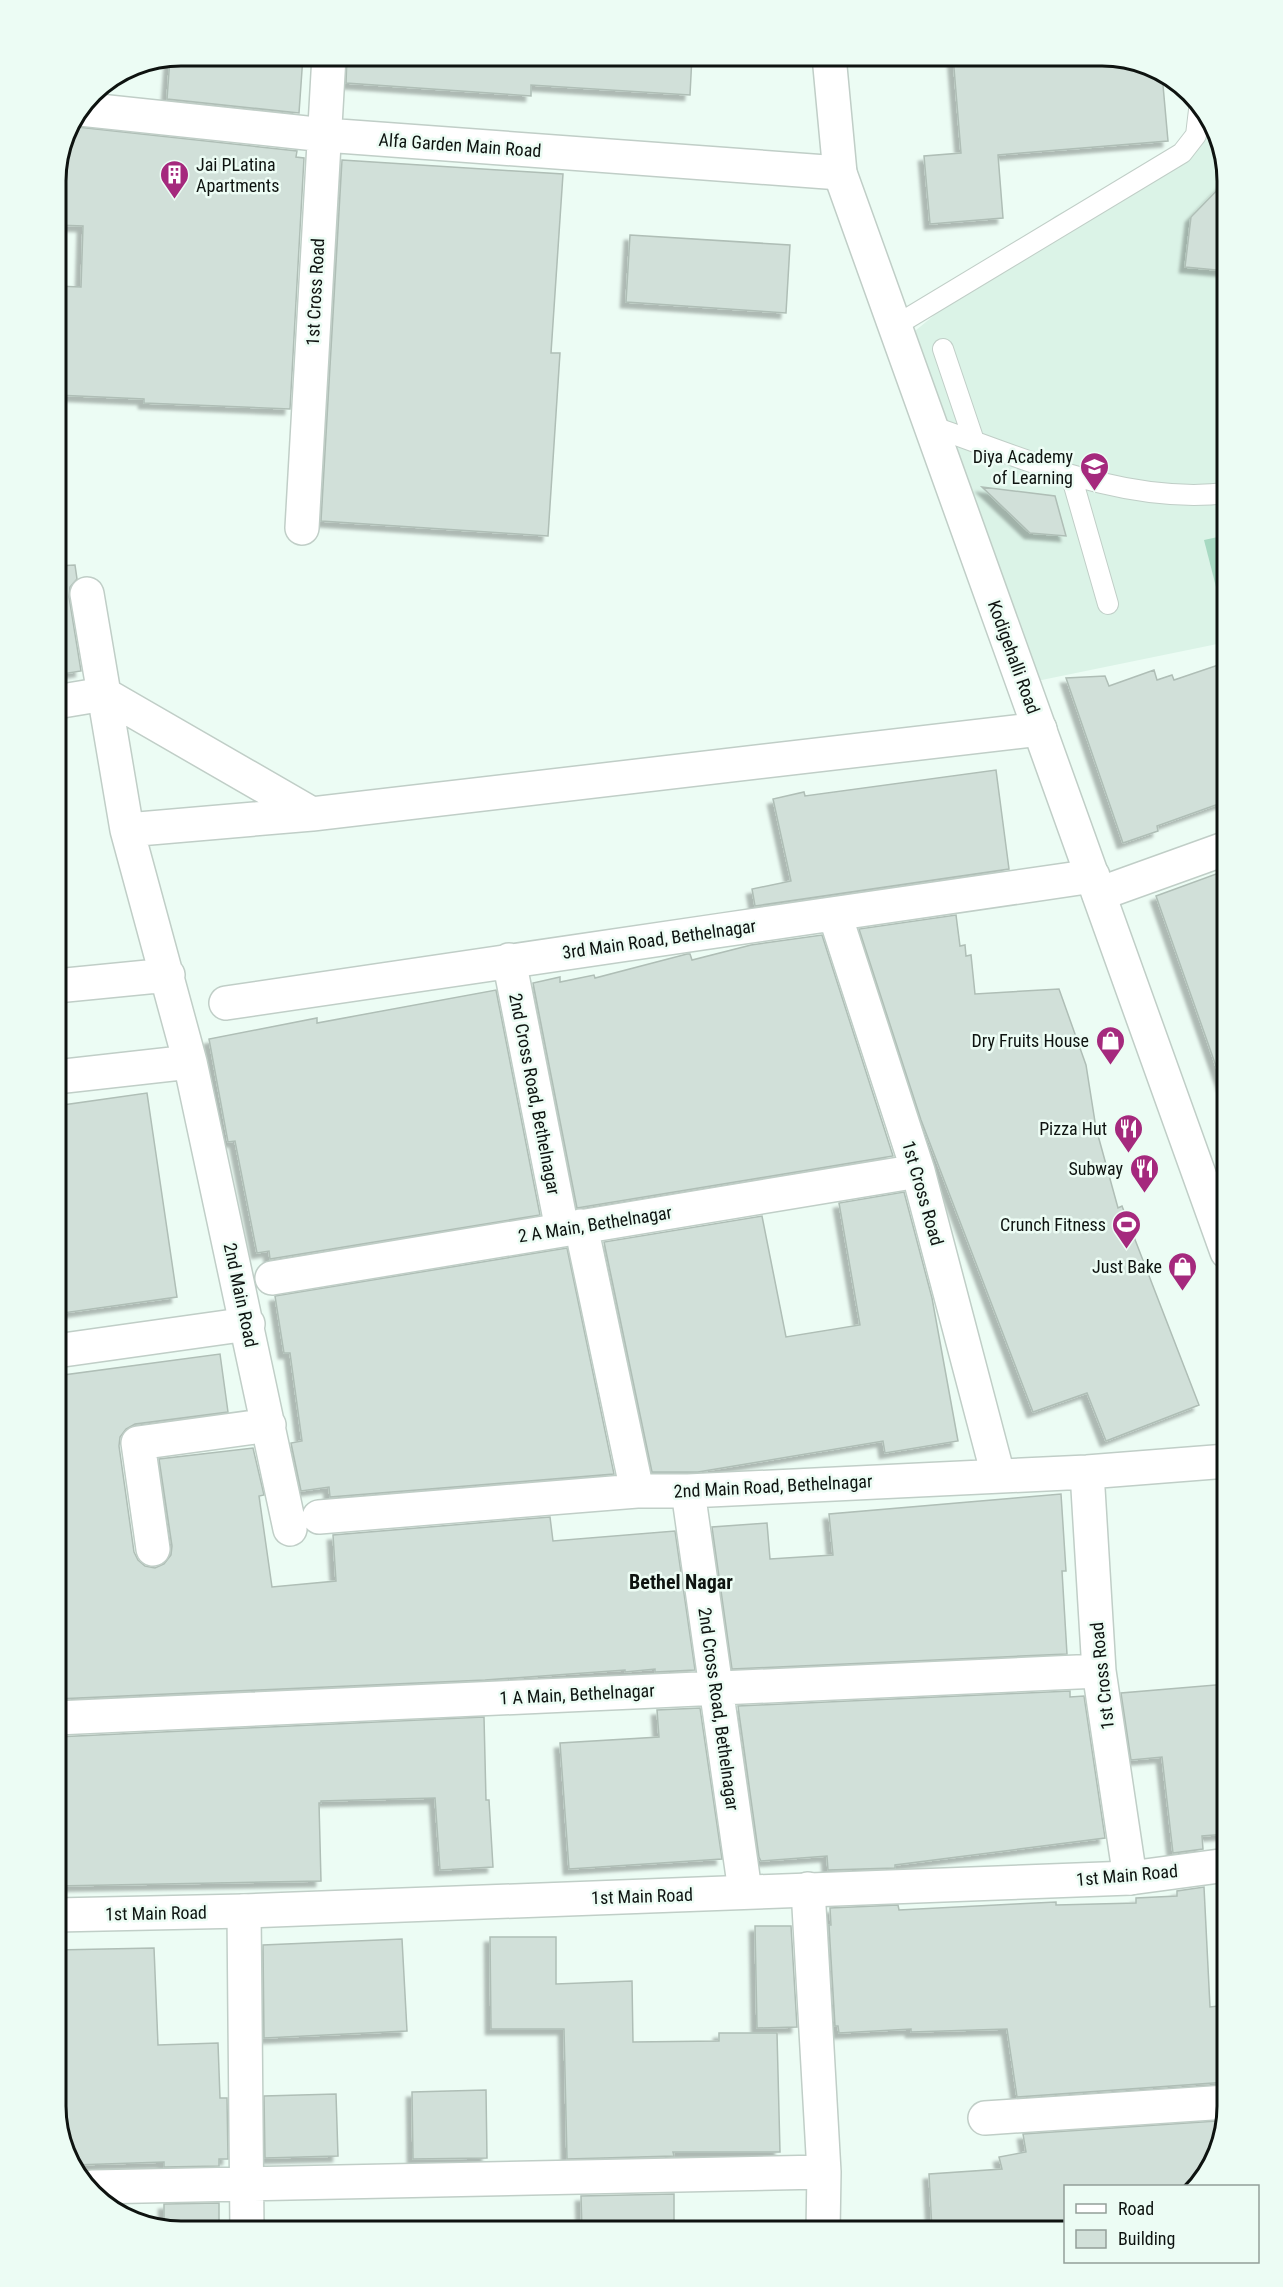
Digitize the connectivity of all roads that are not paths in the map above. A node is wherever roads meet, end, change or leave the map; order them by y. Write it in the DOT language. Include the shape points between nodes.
graph roads {
  1 [pos="328,66"];
  2 [pos="830,66"];
  3 [pos="91,110"];
  4 [pos="1198,118"];
  5 [pos="325,135"];
  6 [pos="840,173"];
  7 [pos="895,326"];
  8 [pos="943,349"];
  9 [pos="931,426"];
  10 [pos="974,441"];
  11 [pos="1071,475"];
  12 [pos="1217,494"];
  13 [pos="302,528"];
  14 [pos="87,594"];
  15 [pos="1108,604"];
  16 [pos="104,694"];
  17 [pos="66,700"];
  18 [pos="1040,729"];
  19 [pos="312,814"];
  20 [pos="127,830"];
  21 [pos="1217,851"];
  22 [pos="1096,885"];
  23 [pos="835,915"];
  24 [pos="508,960"];
  25 [pos="168,975"];
  26 [pos="66,985"];
  27 [pos="226,1003"];
  28 [pos="189,1062"];
  29 [pos="66,1076"];
  30 [pos="918,1171"];
  31 [pos="1217,1202"];
  32 [pos="572,1228"];
  33 [pos="272,1278"];
  34 [pos="248,1324"];
  35 [pos="66,1350"];
  36 [pos="269,1425"];
  37 [pos="1217,1462"];
  38 [pos="1087,1472"];
  39 [pos="998,1475"];
  40 [pos="638,1491"];
  41 [pos="688,1491"];
  42 [pos="305,1523"];
  43 [pos="153,1549"];
  44 [pos="1098,1671"];
  45 [pos="716,1687"];
  46 [pos="66,1719"];
  47 [pos="1217,1866"];
  48 [pos="1130,1878"];
  49 [pos="808,1890"];
  50 [pos="745,1892"];
  51 [pos="244,1911"];
  52 [pos="66,1915"];
  53 [pos="1217,2103"];
  54 [pos="985,2118"];
  55 [pos="824,2172"];
  56 [pos="247,2184"];
  57 [pos="100,2187"];
  58 [pos="248,2221"];
  59 [pos="823,2221"];
  1 -- 5 [label="street, 1st Cross Road"];
  2 -- 6 [label="street, Kodigehalli Road"];
  3 -- 5 [label="street, Alfa Garden Main Road"];
  4 -- 7 [label="lane" via="1196,135 1182,153"];
  5 -- 6 [label="street, Alfa Garden Main Road"];
  5 -- 13 [label="street, 1st Cross Road"];
  6 -- 7 [label="street, Kodigehalli Road"];
  7 -- 9 [label="street, Kodigehalli Road"];
  8 -- 10 [label="lane"];
  9 -- 10 [label="lane"];
  9 -- 18 [label="street, Kodigehalli Road"];
  10 -- 11 [label="lane"];
  11 -- 12 [label="lane" via="1119,488 1197,497"];
  11 -- 15 [label="lane"];
  14 -- 16 [label="street, 2nd Main Road"];
  16 -- 17 [label="street"];
  16 -- 19 [label="street"];
  16 -- 20 [label="street, 2nd Main Road"];
  18 -- 19 [label="street"];
  18 -- 22 [label="street, Kodigehalli Road"];
  19 -- 20 [label="street"];
  20 -- 25 [label="street, 2nd Main Road"];
  21 -- 22 [label="street, 3rd Main Road, Bethelnagar"];
  22 -- 23 [label="street, 3rd Main Road, Bethelnagar"];
  22 -- 31 [label="street, Kodigehalli Road"];
  23 -- 24 [label="street, 3rd Main Road, Bethelnagar"];
  23 -- 30 [label="street, 1st Cross Road"];
  24 -- 27 [label="street, 3rd Main Road, Bethelnagar"];
  24 -- 32 [label="street, 2nd Cross Road, Bethelnagar"];
  25 -- 26 [label="street"];
  25 -- 28 [label="street, 2nd Main Road"];
  28 -- 29 [label="street"];
  28 -- 34 [label="street, 2nd Main Road"];
  30 -- 32 [label="street, 2 A Main, Bethelnagar"];
  30 -- 39 [label="street, 1st Cross Road"];
  32 -- 33 [label="street, 2 A Main, Bethelnagar"];
  32 -- 40 [label="street, 2nd Cross Road, Bethelnagar"];
  34 -- 35 [label="street"];
  34 -- 36 [label="street, 2nd Main Road"];
  36 -- 42 [label="street, 2nd Main Road"];
  36 -- 43 [label="street" via="138,1443"];
  37 -- 38 [label="street, 2nd Main Road, Bethelnagar"];
  38 -- 39 [label="street, 2nd Main Road, Bethelnagar"];
  38 -- 44 [label="street, 1st Cross Road"];
  39 -- 41 [label="street, 2nd Main Road, Bethelnagar"];
  40 -- 41 [label="street, 2nd Main Road, Bethelnagar"];
  40 -- 42 [label="street, 2nd Main Road, Bethelnagar"];
  41 -- 45 [label="street, 2nd Cross Road, Bethelnagar"];
  44 -- 45 [label="street, 1 A Main, Bethelnagar"];
  44 -- 48 [label="street, 1st Cross Road"];
  45 -- 46 [label="street, 1 A Main, Bethelnagar"];
  45 -- 50 [label="street, 2nd Cross Road, Bethelnagar"];
  47 -- 48 [label="street, 1st Main Road"];
  48 -- 49 [label="street, 1st Main Road"];
  49 -- 50 [label="street, 1st Main Road"];
  49 -- 55 [label="street"];
  50 -- 51 [label="street, 1st Main Road"];
  51 -- 52 [label="street, 1st Main Road"];
  51 -- 56 [label="street"];
  53 -- 54 [label="street"];
  55 -- 56 [label="street"];
  55 -- 59 [label="street"];
  56 -- 57 [label="street"];
  56 -- 58 [label="street"];
}
